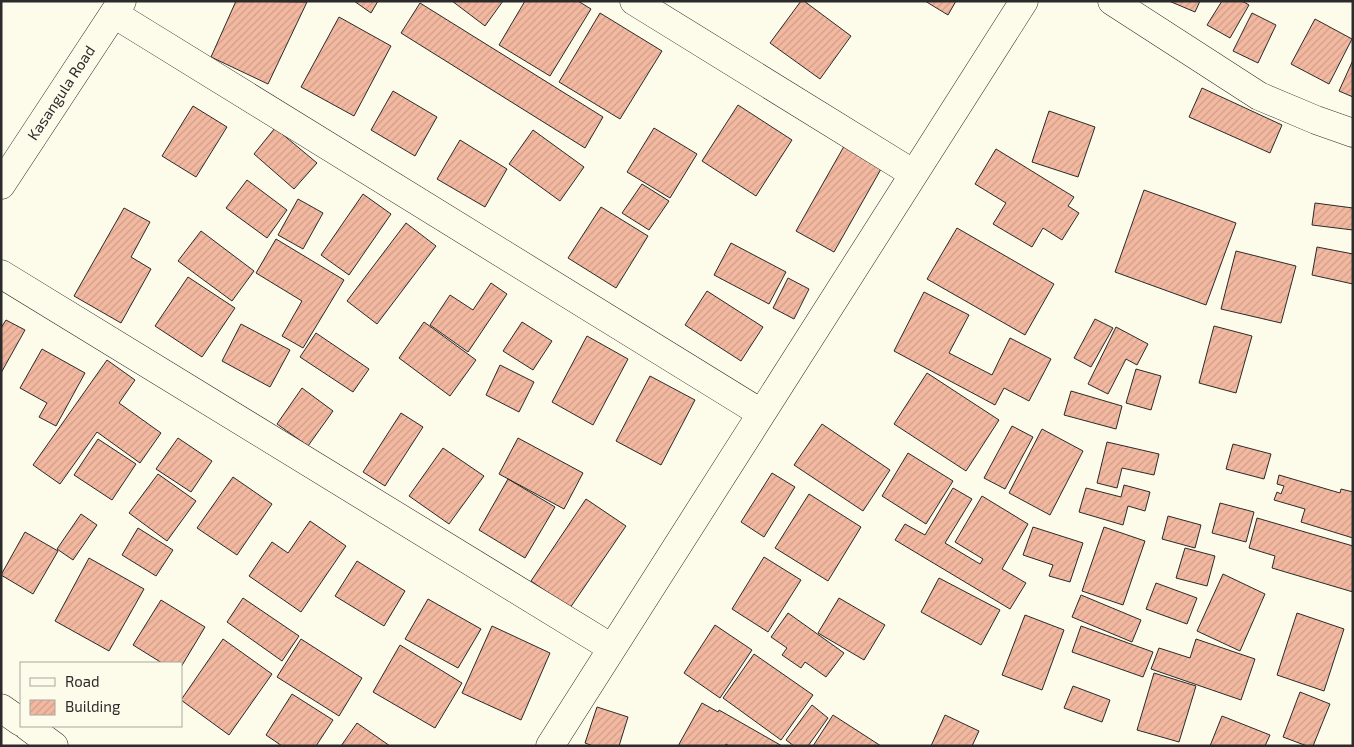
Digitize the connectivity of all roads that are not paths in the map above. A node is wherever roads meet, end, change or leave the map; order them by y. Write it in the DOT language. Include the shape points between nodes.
graph roads {
  1 [pos="634,1"];
  2 [pos="1024,1"];
  3 [pos="1112,1"];
  4 [pos="118,8"];
  5 [pos="1353,133"];
  6 [pos="914,174"];
  7 [pos="1,185"];
  8 [pos="1,274"];
  9 [pos="761,413"];
  10 [pos="612,648"];
  11 [pos="1,708"];
  12 [pos="20,721"];
  13 [pos="27,727"];
  14 [pos="54,746"];
  15 [pos="550,746"];
  1 -- 6 [label="street"];
  2 -- 6 [label="street"];
  3 -- 5 [label="street" via="1259,96"];
  4 -- 7 [label="street, Kasangula Road"];
  4 -- 9 [label="street"];
  6 -- 9 [label="street"];
  8 -- 10 [label="street"];
  9 -- 10 [label="street"];
  10 -- 15 [label="street"];
  11 -- 12 [label="street"];
  13 -- 14 [label="street"];
}
